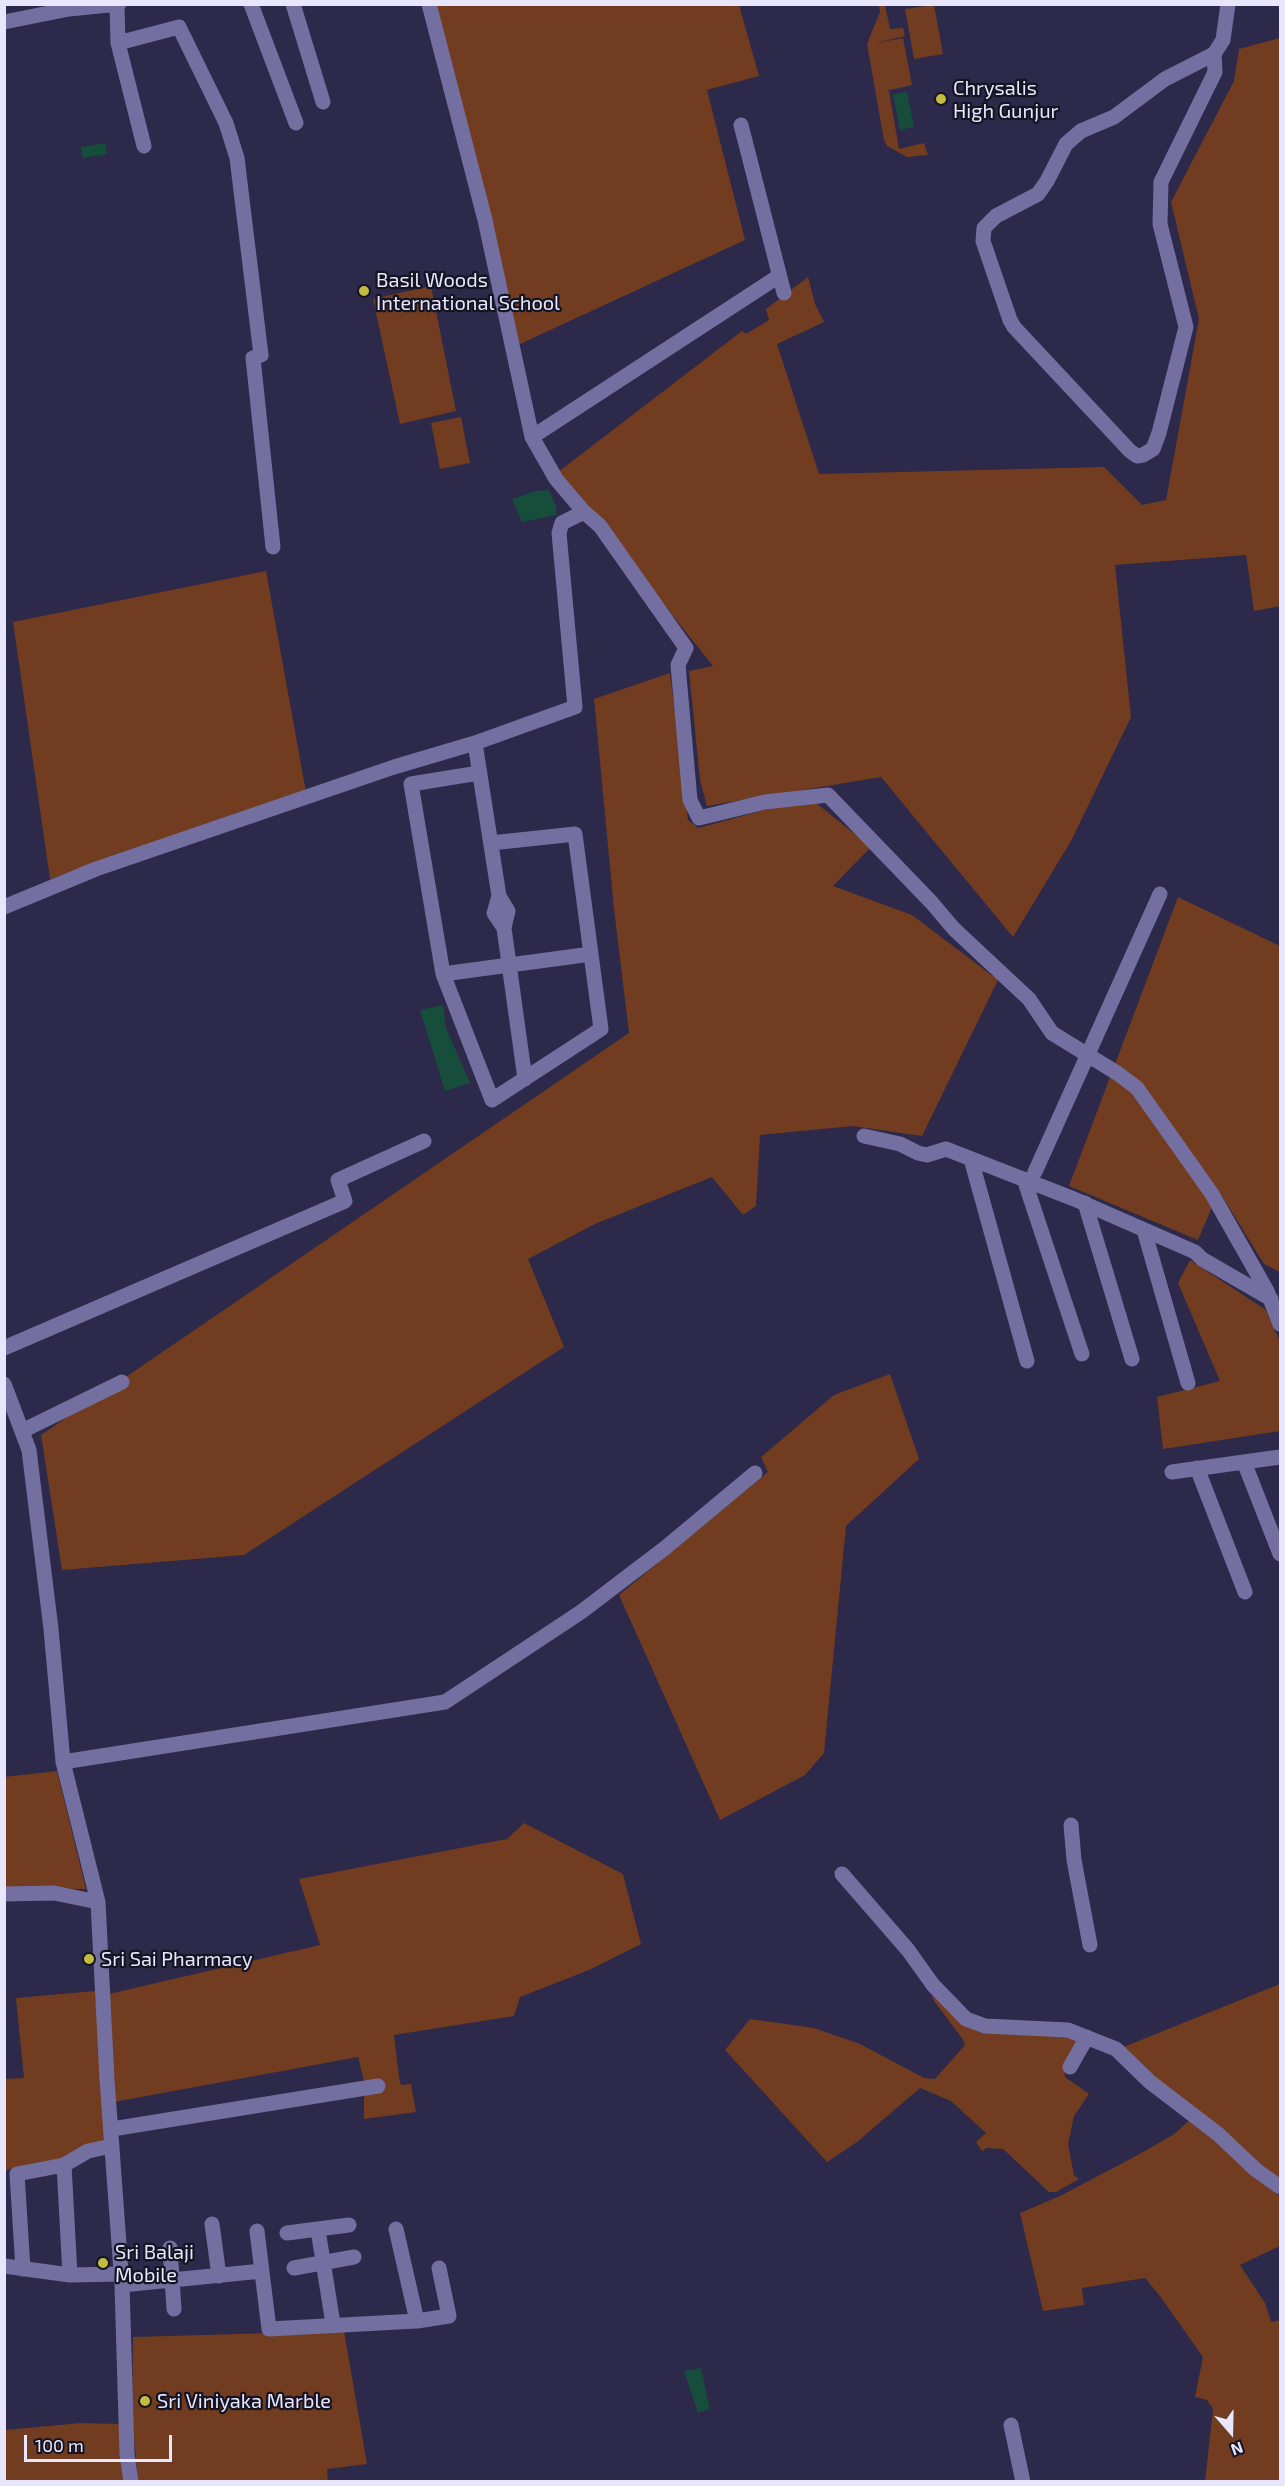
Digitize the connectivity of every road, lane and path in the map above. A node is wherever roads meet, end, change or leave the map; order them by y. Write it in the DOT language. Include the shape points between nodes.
graph roads {
  1 [pos="251,4"];
  2 [pos="293,4"];
  3 [pos="429,4"];
  4 [pos="1228,4"];
  5 [pos="118,5"];
  6 [pos="69,7"];
  7 [pos="4,22"];
  8 [pos="118,43"];
  9 [pos="1214,54"];
  10 [pos="323,102"];
  11 [pos="296,123"];
  12 [pos="741,125"];
  13 [pos="144,146"];
  14 [pos="779,276"];
  15 [pos="784,293"];
  16 [pos="532,437"];
  17 [pos="584,512"];
  18 [pos="273,547"];
  19 [pos="475,743"];
  20 [pos="479,772"];
  21 [pos="490,843"];
  22 [pos="1160,894"];
  23 [pos="4,907"];
  24 [pos="591,954"];
  25 [pos="509,966"];
  26 [pos="443,974"];
  27 [pos="1087,1054"];
  28 [pos="525,1079"];
  29 [pos="864,1136"];
  30 [pos="424,1141"];
  31 [pos="971,1159"];
  32 [pos="1030,1176"];
  33 [pos="1085,1203"];
  34 [pos="1144,1230"];
  35 [pos="1267,1293"];
  36 [pos="1281,1324"];
  37 [pos="4,1348"];
  38 [pos="1083,1354"];
  39 [pos="1132,1359"];
  40 [pos="1027,1361"];
  41 [pos="122,1383"];
  42 [pos="1188,1383"];
  43 [pos="4,1384"];
  44 [pos="22,1431"];
  45 [pos="1281,1457"];
  46 [pos="1244,1462"];
  47 [pos="1197,1468"];
  48 [pos="1172,1472"];
  49 [pos="755,1473"];
  50 [pos="1281,1554"];
  51 [pos="1245,1592"];
  52 [pos="63,1762"];
  53 [pos="1071,1824"];
  54 [pos="842,1875"];
  55 [pos="4,1894"];
  56 [pos="98,1902"];
  57 [pos="1090,1945"];
  58 [pos="1087,2037"];
  59 [pos="1070,2067"];
  60 [pos="378,2086"];
  61 [pos="112,2129"];
  62 [pos="112,2146"];
  63 [pos="64,2165"];
  64 [pos="1281,2187"];
  65 [pos="212,2224"];
  66 [pos="350,2226"];
  67 [pos="396,2229"];
  68 [pos="318,2230"];
  69 [pos="256,2231"];
  70 [pos="287,2233"];
  71 [pos="170,2248"];
  72 [pos="354,2257"];
  73 [pos="323,2262"];
  74 [pos="4,2266"];
  75 [pos="294,2268"];
  76 [pos="439,2268"];
  77 [pos="23,2270"];
  78 [pos="262,2271"];
  79 [pos="70,2275"];
  80 [pos="219,2276"];
  81 [pos="121,2280"];
  82 [pos="172,2280"];
  83 [pos="174,2309"];
  84 [pos="417,2321"];
  85 [pos="333,2324"];
  86 [pos="1011,2425"];
  87 [pos="131,2481"];
  88 [pos="1023,2481"];
  1 -- 11 [label="street"];
  2 -- 10 [label="street"];
  3 -- 16 [label="street" via="485,220"];
  4 -- 9 [label="street" via="1223,40"];
  5 -- 6 [label="street"];
  5 -- 8 [label="street"];
  6 -- 7 [label="street"];
  8 -- 13 [label="street"];
  8 -- 18 [label="street" via="179,27 226,123 237,158 261,355 254,358"];
  9 -- 9 [label="street" via="1164,79 1114,117 1082,131 1066,144 1038,194 996,216 984,228 983,241 1014,327 1137,456 1153,449 1186,327 1160,224 1161,182 1215,72"];
  12 -- 14 [label="street"];
  14 -- 15 [label="street"];
  14 -- 16 [label="street"];
  16 -- 17 [label="street" via="556,479"];
  17 -- 19 [label="street" via="562,524 559,533 575,707"];
  17 -- 27 [label="street" via="600,526 686,648 678,665 690,800 699,818 765,802 828,795 954,929 1029,999 1052,1033"];
  19 -- 20 [label="street"];
  19 -- 23 [label="street" via="96,869"];
  20 -- 21 [label="street"];
  20 -- 26 [label="street" via="411,784"];
  21 -- 24 [label="street" via="576,834"];
  21 -- 25 [label="street" via="499,896 494,913 504,928"];
  22 -- 27 [label="street"];
  24 -- 25 [label="street"];
  24 -- 28 [label="street" via="601,1029"];
  25 -- 26 [label="street"];
  25 -- 28 [label="street"];
  26 -- 28 [label="street" via="492,1100"];
  27 -- 32 [label="street"];
  27 -- 35 [label="street" via="1137,1088 1212,1194"];
  29 -- 31 [label="street" via="927,1155 946,1149"];
  30 -- 37 [label="street" via="338,1180 345,1201"];
  31 -- 32 [label="street"];
  31 -- 40 [label="street"];
  32 -- 33 [label="street"];
  32 -- 38 [label="street"];
  33 -- 34 [label="street"];
  33 -- 39 [label="street"];
  34 -- 35 [label="street" via="1196,1252 1202,1259"];
  34 -- 42 [label="street"];
  35 -- 36 [label="street"];
  41 -- 44 [label="street"];
  43 -- 44 [label="street"];
  44 -- 52 [label="street" via="29,1450"];
  45 -- 46 [label="street"];
  46 -- 47 [label="street"];
  46 -- 50 [label="street"];
  47 -- 48 [label="street"];
  47 -- 51 [label="street"];
  49 -- 52 [label="street" via="666,1548 580,1612 444,1702"];
  52 -- 56 [label="street"];
  53 -- 57 [label="street"];
  54 -- 58 [label="street" via="908,1950 933,1986 966,2019 985,2026 1068,2030"];
  55 -- 56 [label="street" via="54,1893"];
  56 -- 61 [label="street"];
  58 -- 59 [label="street"];
  58 -- 64 [label="street" via="1116,2049 1150,2082"];
  60 -- 61 [label="street"];
  61 -- 62 [label="street"];
  62 -- 63 [label="street" via="88,2151"];
  62 -- 81 [label="street"];
  63 -- 77 [label="street" via="17,2174"];
  63 -- 79 [label="street"];
  65 -- 80 [label="street"];
  66 -- 68 [label="street"];
  67 -- 84 [label="street"];
  68 -- 70 [label="street"];
  68 -- 73 [label="street"];
  69 -- 78 [label="street"];
  71 -- 82 [label="street"];
  72 -- 73 [label="street"];
  73 -- 75 [label="street"];
  73 -- 85 [label="street"];
  74 -- 77 [label="street"];
  76 -- 84 [label="street" via="449,2316"];
  77 -- 79 [label="street"];
  78 -- 80 [label="street"];
  78 -- 85 [label="street" via="269,2329"];
  79 -- 81 [label="street"];
  80 -- 82 [label="street"];
  81 -- 82 [label="street"];
  81 -- 87 [label="street"];
  82 -- 83 [label="street"];
  84 -- 85 [label="street"];
  86 -- 88 [label="street"];
}
